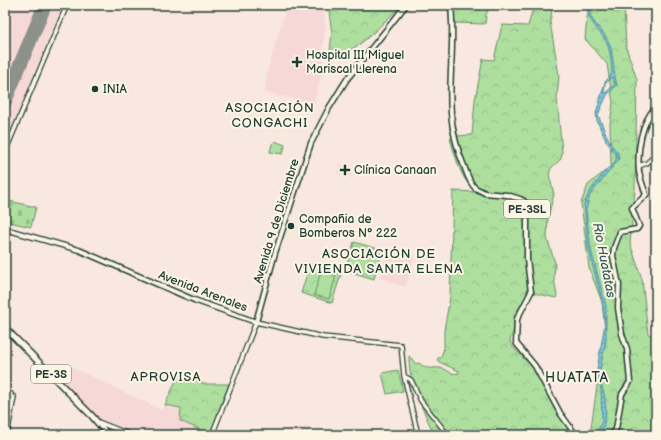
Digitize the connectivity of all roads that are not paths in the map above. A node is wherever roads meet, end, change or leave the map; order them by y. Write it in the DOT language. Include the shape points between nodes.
graph roads {
  1 [pos="67,5"];
  2 [pos="406,5"];
  3 [pos="451,5"];
  4 [pos="656,107"];
  5 [pos="5,152"];
  6 [pos="656,159"];
  7 [pos="639,166"];
  8 [pos="5,229"];
  9 [pos="256,322"];
  10 [pos="5,329"];
  11 [pos="404,376"];
  12 [pos="10,394"];
  13 [pos="14,397"];
  14 [pos="5,420"];
  15 [pos="96,421"];
  16 [pos="7,435"];
  17 [pos="108,435"];
  18 [pos="131,435"];
  19 [pos="212,435"];
  20 [pos="418,435"];
  21 [pos="448,435"];
  22 [pos="576,435"];
  23 [pos="612,435"];
  1 -- 5 [label="street"];
  2 -- 9 [label="main road, Avenida 9 de Diciembre" via="342,85 311,143 275,253"];
  3 -- 22 [label="main road, PE-3SL" via="453,23 449,107 456,145 475,188 485,193 514,197 524,201 526,205 526,259 531,292 518,316 516,343 535,366 560,413"];
  4 -- 7 [label="main road" via="643,128"];
  6 -- 7 [label="street"];
  7 -- 23 [label="main road" via="646,195 633,205 632,210 639,226 637,229 619,233 613,256 619,285 618,308 627,349 630,382 622,394 616,429"];
  8 -- 9 [label="main road, Avenida Arenales" via="78,250 194,300"];
  9 -- 11 [label="street, Avenida Arenales" via="323,337 401,345"];
  9 -- 19 [label="street, Avenida 9 de Diciembre"];
  10 -- 15 [label="highway, PE-3S" via="81,409"];
  11 -- 20 [label="street"];
  11 -- 21 [label="street" via="411,380 422,401"];
  12 -- 14 [label="street"];
  13 -- 16 [label="street"];
  15 -- 17 [label="highway, PE-3S"];
  15 -- 18 [label="street"];
}
